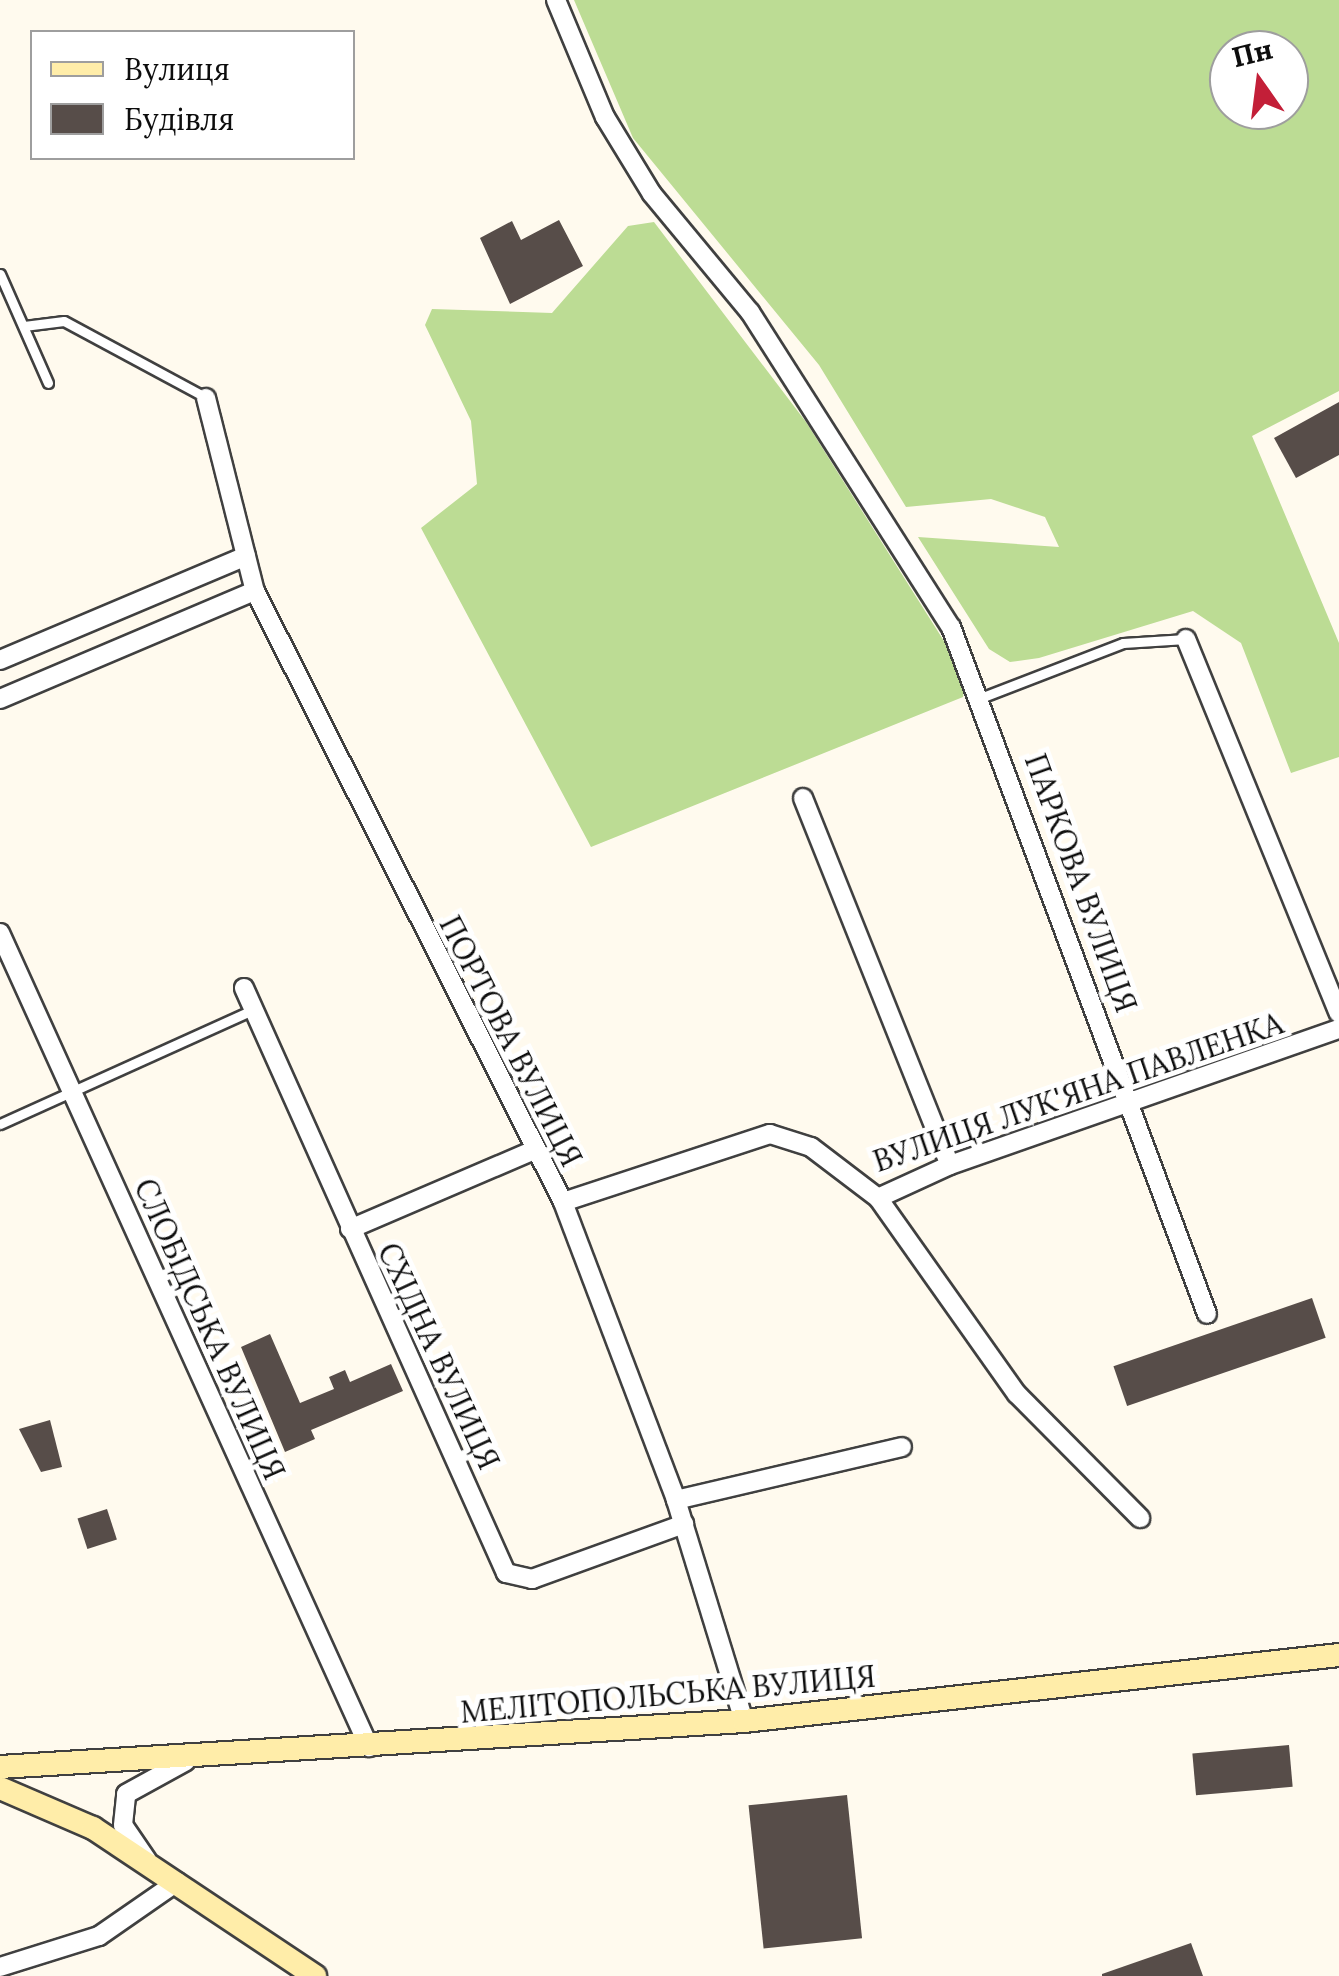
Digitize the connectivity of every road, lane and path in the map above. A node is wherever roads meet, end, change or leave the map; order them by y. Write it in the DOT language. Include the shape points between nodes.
graph roads {
  1 [pos="556,0"];
  2 [pos="0,274"];
  3 [pos="24,326"];
  4 [pos="48,382"];
  5 [pos="206,398"];
  6 [pos="246,556"];
  7 [pos="255,591"];
  8 [pos="1186,639"];
  9 [pos="0,660"];
  10 [pos="983,697"];
  11 [pos="0,700"];
  12 [pos="803,798"];
  13 [pos="0,933"];
  14 [pos="244,988"];
  15 [pos="254,1009"];
  16 [pos="1339,1013"];
  17 [pos="1339,1029"];
  18 [pos="71,1090"];
  19 [pos="1132,1103"];
  20 [pos="0,1124"];
  21 [pos="538,1149"];
  22 [pos="950,1164"];
  23 [pos="878,1198"];
  24 [pos="563,1202"];
  25 [pos="350,1229"];
  26 [pos="1207,1314"];
  27 [pos="902,1447"];
  28 [pos="676,1500"];
  29 [pos="1140,1518"];
  30 [pos="684,1524"];
  31 [pos="1339,1655"];
  32 [pos="744,1721"];
  33 [pos="370,1748"];
  34 [pos="194,1758"];
  35 [pos="0,1767"];
  36 [pos="0,1788"];
  37 [pos="150,1864"];
  38 [pos="177,1882"];
  39 [pos="0,1968"];
  40 [pos="315,1976"];
  1 -- 10 [label="street, ПАРКОВА ВУЛИЦЯ" via="606,117 652,194 750,312 931,594"];
  2 -- 3 [label="lane"];
  3 -- 4 [label="lane"];
  3 -- 5 [label="lane" via="64,321"];
  5 -- 6 [label="street, ПОРТОВА ВУЛИЦЯ"];
  6 -- 7 [label="street, ПОРТОВА ВУЛИЦЯ"];
  6 -- 9 [label="street"];
  7 -- 11 [label="street"];
  7 -- 21 [label="street, ПОРТОВА ВУЛИЦЯ"];
  8 -- 10 [label="lane" via="1123,644"];
  8 -- 16 [label="street"];
  10 -- 19 [label="street, ПАРКОВА ВУЛИЦЯ"];
  12 -- 22 [label="street"];
  13 -- 18 [label="street, СЛОБІДСЬКА ВУЛИЦЯ"];
  14 -- 15 [label="street, СХІДНА ВУЛИЦЯ"];
  15 -- 18 [label="lane"];
  15 -- 25 [label="street, СХІДНА ВУЛИЦЯ"];
  17 -- 19 [label="street, ВУЛИЦЯ ЛУК'ЯНА ПАВЛЕНКА"];
  18 -- 20 [label="lane"];
  18 -- 33 [label="street, СЛОБІДСЬКА ВУЛИЦЯ"];
  19 -- 22 [label="street, ВУЛИЦЯ ЛУК'ЯНА ПАВЛЕНКА"];
  19 -- 26 [label="street, ПАРКОВА ВУЛИЦЯ"];
  21 -- 24 [label="street, ПОРТОВА ВУЛИЦЯ"];
  21 -- 25 [label="street"];
  22 -- 23 [label="street, ВУЛИЦЯ ЛУК'ЯНА ПАВЛЕНКА"];
  23 -- 24 [label="street, ВУЛИЦЯ ЛУК'ЯНА ПАВЛЕНКА" via="811,1147 770,1134"];
  23 -- 29 [label="street" via="1017,1394"];
  24 -- 28 [label="street, ПОРТОВА ВУЛИЦЯ"];
  25 -- 30 [label="street, СХІДНА ВУЛИЦЯ" via="506,1573 532,1579"];
  27 -- 28 [label="street"];
  28 -- 30 [label="street, ПОРТОВА ВУЛИЦЯ"];
  30 -- 32 [label="street, ПОРТОВА ВУЛИЦЯ"];
  31 -- 32 [label="main road, МЕЛІТОПОЛЬСЬКА ВУЛИЦЯ"];
  32 -- 33 [label="main road, МЕЛІТОПОЛЬСЬКА ВУЛИЦЯ"];
  33 -- 34 [label="main road, МЕЛІТОПОЛЬСЬКА ВУЛИЦЯ"];
  34 -- 35 [label="main road, МЕЛІТОПОЛЬСЬКА ВУЛИЦЯ"];
  34 -- 37 [label="street" via="126,1794 123,1825"];
  36 -- 37 [label="main road"];
  37 -- 38 [label="main road"];
  38 -- 39 [label="street" via="99,1936"];
  38 -- 40 [label="main road"];
}
